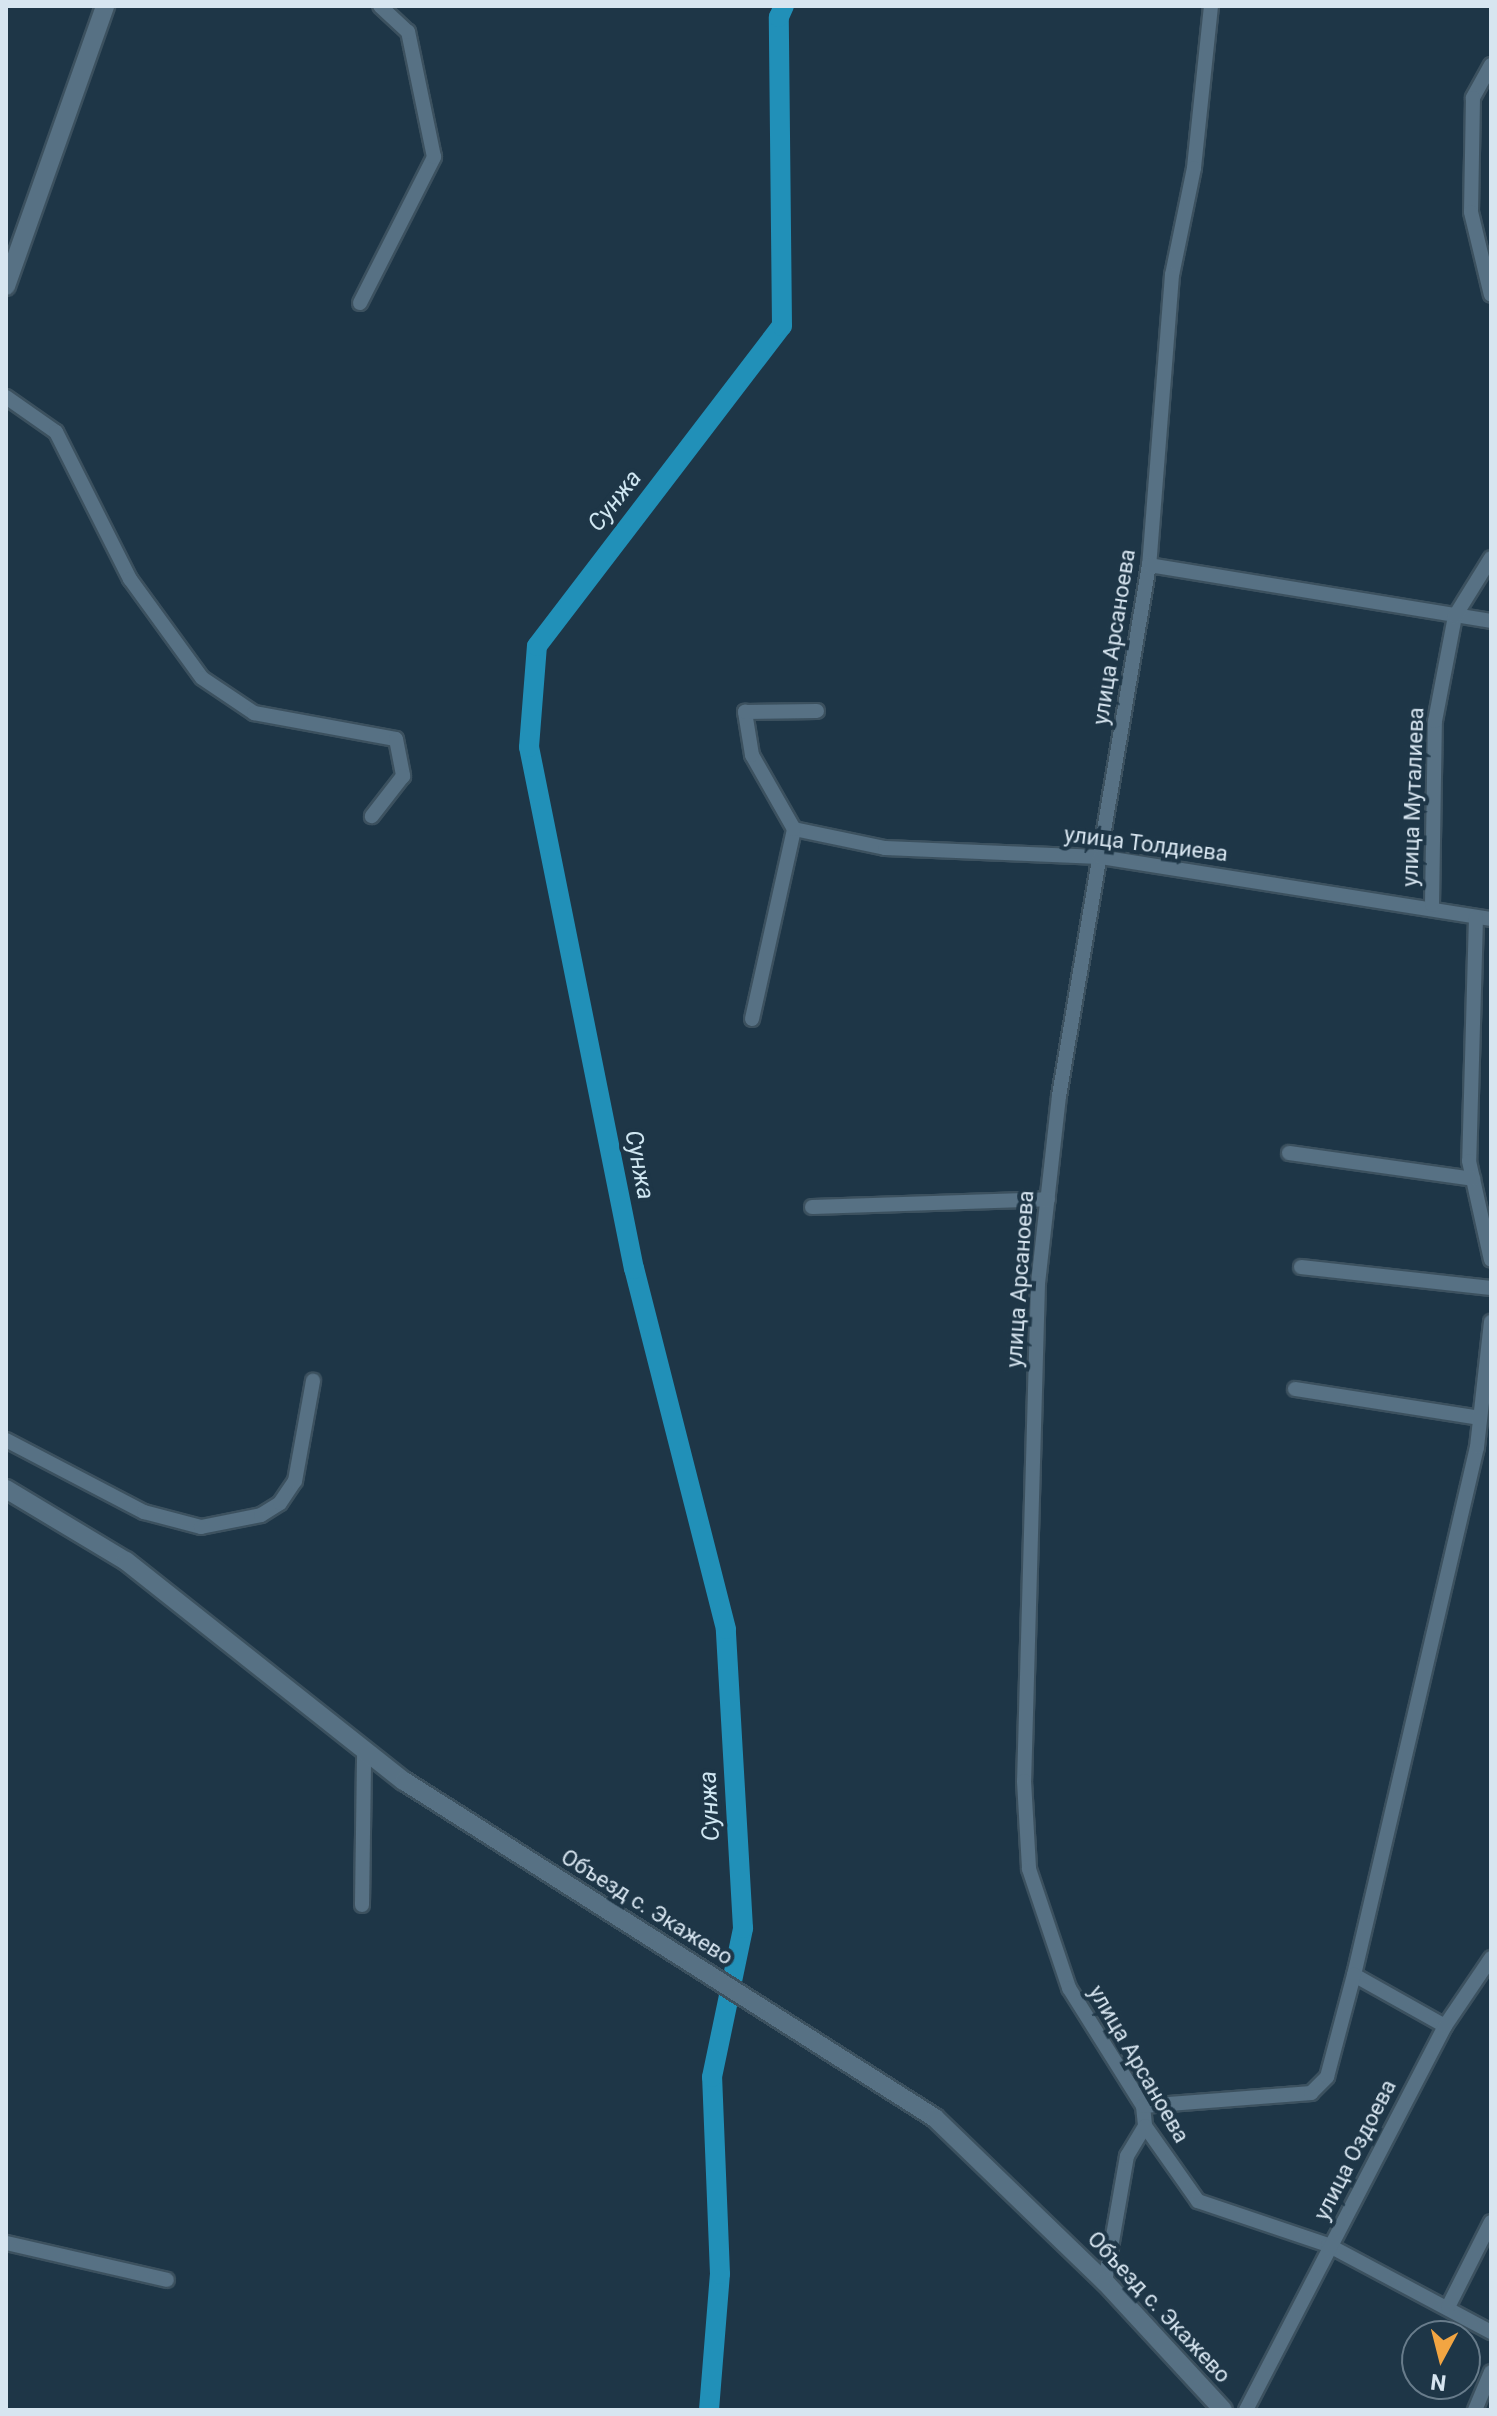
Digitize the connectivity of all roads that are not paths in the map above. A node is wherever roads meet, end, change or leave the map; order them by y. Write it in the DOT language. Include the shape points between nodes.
graph roads {
  1 [pos="105,6"];
  2 [pos="380,6"];
  3 [pos="1211,6"];
  4 [pos="1491,65"];
  5 [pos="6,286"];
  6 [pos="1491,295"];
  7 [pos="360,303"];
  8 [pos="6,397"];
  9 [pos="1491,558"];
  10 [pos="1149,565"];
  11 [pos="1455,616"];
  12 [pos="1491,621"];
  13 [pos="817,711"];
  14 [pos="372,816"];
  15 [pos="794,829"];
  16 [pos="1100,857"];
  17 [pos="1432,905"];
  18 [pos="1484,918"];
  19 [pos="752,1019"];
  20 [pos="1289,1153"];
  21 [pos="1473,1179"];
  22 [pos="1048,1199"];
  23 [pos="812,1207"];
  24 [pos="1491,1260"];
  25 [pos="1301,1267"];
  26 [pos="1491,1288"];
  27 [pos="1491,1322"];
  28 [pos="313,1381"];
  29 [pos="1295,1389"];
  30 [pos="1480,1418"];
  31 [pos="6,1440"];
  32 [pos="6,1489"];
  33 [pos="364,1753"];
  34 [pos="362,1905"];
  35 [pos="1491,1958"];
  36 [pos="1354,1975"];
  37 [pos="1445,2026"];
  38 [pos="1143,2106"];
  39 [pos="1145,2126"];
  40 [pos="1491,2222"];
  41 [pos="6,2243"];
  42 [pos="1328,2245"];
  43 [pos="167,2280"];
  44 [pos="1105,2282"];
  45 [pos="1448,2307"];
  46 [pos="1491,2332"];
  47 [pos="1491,2372"];
  48 [pos="1223,2410"];
  49 [pos="1246,2410"];
  50 [pos="1475,2410"];
  1 -- 5 [label="main road"];
  2 -- 7 [label="street" via="408,32 434,157"];
  3 -- 10 [label="street, улица Арсаноева" via="1194,168 1172,275"];
  4 -- 6 [label="street" via="1473,98 1471,212"];
  8 -- 14 [label="street" via="56,432 130,579 202,678 254,713 396,739 403,776"];
  9 -- 11 [label="street, улица Муталиева"];
  10 -- 11 [label="street"];
  10 -- 16 [label="street, улица Арсаноева"];
  11 -- 12 [label="street"];
  11 -- 17 [label="street, улица Муталиева" via="1435,721"];
  13 -- 15 [label="street" via="745,712 752,755"];
  15 -- 16 [label="street, улица Толдиева" via="885,848"];
  15 -- 19 [label="street"];
  16 -- 17 [label="street, улица Толдиева"];
  16 -- 22 [label="street, улица Арсаноева"];
  17 -- 18 [label="street, улица Толдиева"];
  18 -- 21 [label="street"];
  20 -- 21 [label="street"];
  21 -- 24 [label="street"];
  22 -- 23 [label="street"];
  22 -- 38 [label="street, улица Арсаноева" via="1038,1283 1026,1719 1029,1869 1069,1988"];
  25 -- 26 [label="street"];
  27 -- 30 [label="street"];
  28 -- 31 [label="street" via="295,1481 280,1503 261,1515 201,1527 144,1512"];
  29 -- 30 [label="street"];
  30 -- 36 [label="street"];
  32 -- 33 [label="main road, Объезд с. Экажево" via="126,1561"];
  33 -- 34 [label="street"];
  33 -- 44 [label="main road, Объезд с. Экажево" via="935,2118"];
  35 -- 37 [label="street, улица Оздоева"];
  36 -- 37 [label="street"];
  36 -- 38 [label="street" via="1327,2077 1311,2093"];
  37 -- 42 [label="street, улица Оздоева"];
  38 -- 39 [label="street, улица Арсаноева"];
  39 -- 42 [label="street, улица Арсаноева" via="1198,2201"];
  39 -- 44 [label="street" via="1127,2156"];
  40 -- 45 [label="street"];
  41 -- 43 [label="street"];
  42 -- 45 [label="street, улица Арсаноева"];
  42 -- 49 [label="street, улица Оздоева"];
  44 -- 48 [label="main road, Объезд с. Экажево"];
  45 -- 46 [label="street, улица Арсаноева"];
  47 -- 50 [label="street"];
}
